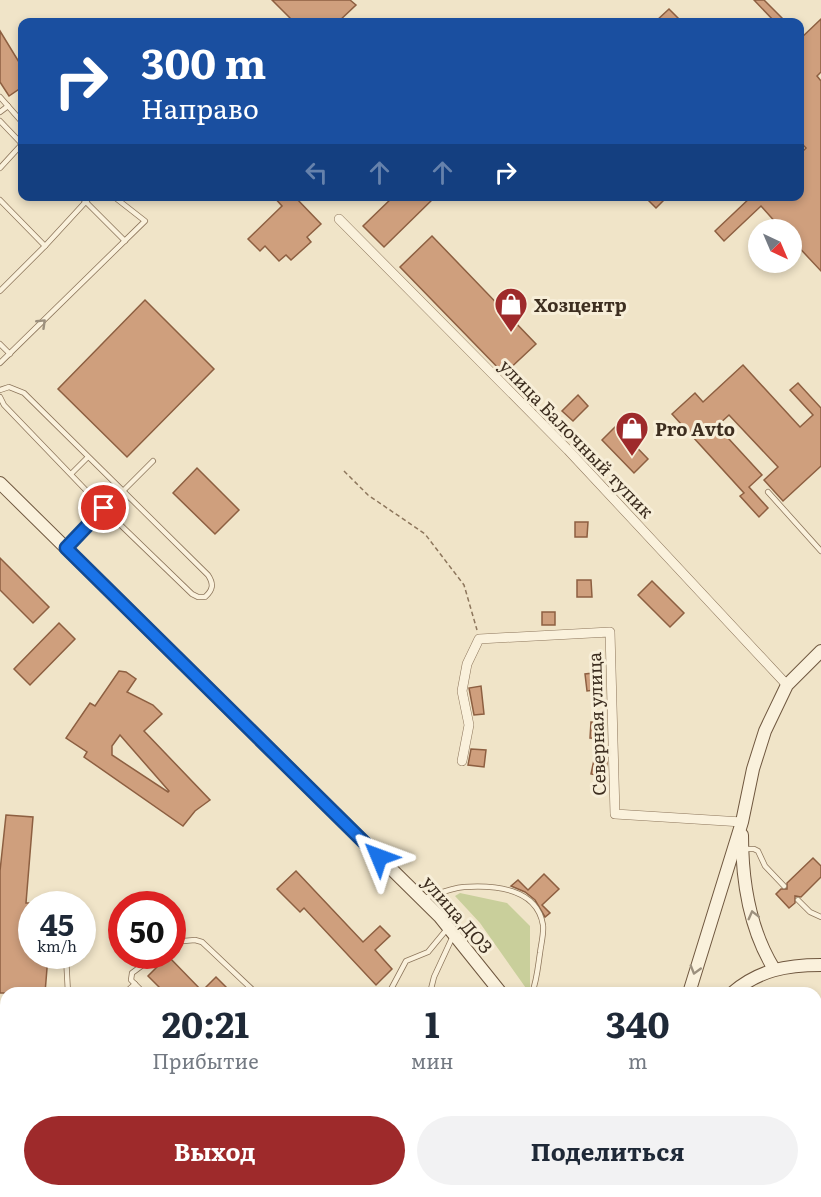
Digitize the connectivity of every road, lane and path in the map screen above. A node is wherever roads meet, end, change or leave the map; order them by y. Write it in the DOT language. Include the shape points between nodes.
graph roads {
  1 [pos="0,97"];
  2 [pos="8,106"];
  3 [pos="0,112"];
  4 [pos="18,117"];
  5 [pos="0,121"];
  6 [pos="18,140"];
  7 [pos="18,148"];
  8 [pos="0,168"];
  9 [pos="0,200"];
  10 [pos="119,201"];
  11 [pos="86,202"];
  12 [pos="339,219"];
  13 [pos="125,241"];
  14 [pos="45,246"];
  15 [pos="0,291"];
  16 [pos="0,344"];
  17 [pos="10,354"];
  18 [pos="0,363"];
  19 [pos="0,390"];
  20 [pos="0,397"];
  21 [pos="88,457"];
  22 [pos="153,461"];
  23 [pos="344,471"];
  24 [pos="71,474"];
  25 [pos="0,483"];
  26 [pos="123,491"];
  27 [pos="768,492"];
  28 [pos="104,508"];
  29 [pos="66,548"];
  30 [pos="821,551"];
  31 [pos="479,639"];
  32 [pos="821,651"];
  33 [pos="787,685"];
  34 [pos="462,761"];
  35 [pos="742,822"];
  36 [pos="742,849"];
  37 [pos="784,886"];
  38 [pos="422,899"];
  39 [pos="798,900"];
  40 [pos="821,917"];
  41 [pos="451,930"];
  42 [pos="186,941"];
  43 [pos="821,965"];
  44 [pos="67,969"];
  45 [pos="137,969"];
  46 [pos="774,969"];
  47 [pos="135,984"];
  48 [pos="68,987"];
  49 [pos="132,987"];
  50 [pos="138,987"];
  51 [pos="250,987"];
  52 [pos="392,987"];
  53 [pos="432,987"];
  54 [pos="496,987"];
  55 [pos="534,987"];
  56 [pos="691,987"];
  57 [pos="740,987"];
  1 -- 2 [label="lane"];
  2 -- 3 [label="lane"];
  2 -- 4 [label="lane"];
  5 -- 6 [label="lane"];
  7 -- 8 [label="lane"];
  9 -- 14 [label="lane"];
  10 -- 13 [label="lane" via="145,222"];
  11 -- 13 [label="lane"];
  11 -- 14 [label="lane"];
  12 -- 33 [label="street, улица Балочный тупик" via="568,450"];
  17 -- 13 [label="lane, one-way"];
  14 -- 15 [label="lane"];
  16 -- 17 [label="lane"];
  17 -- 18 [label="lane"];
  19 -- 21 [label="lane" via="9,387 24,393"];
  20 -- 24 [label="lane"];
  21 -- 24 [label="lane"];
  21 -- 26 [label="lane"];
  22 -- 26 [label="lane"];
  23 -- 31 [label="path" via="368,495 425,534 464,585"];
  24 -- 28 [label="lane"];
  25 -- 29 [label="main road, улица ДОЗ"];
  26 -- 28 [label="lane" via="208,575 213,585 205,597 192,594"];
  27 -- 30 [label="lane"];
  28 -- 29 [label="lane"];
  29 -- 38 [label="main road, улица ДОЗ"];
  31 -- 34 [label="street" via="467,664 462,691 469,725"];
  31 -- 35 [label="street, Северная улица" via="610,632 615,814"];
  32 -- 33 [label="main road"];
  33 -- 35 [label="main road" via="758,752"];
  35 -- 36 [label="main road"];
  35 -- 56 [label="main road, one-way"];
  36 -- 37 [label="lane" via="759,851 765,866"];
  46 -- 36 [label="main road, one-way" via="753,920"];
  38 -- 41 [label="main road, улица ДОЗ"];
  38 -- 55 [label="lane" via="464,887 506,889 528,900 540,914 543,926"];
  39 -- 40 [label="lane"];
  41 -- 52 [label="lane" via="428,951 406,961"];
  41 -- 53 [label="lane"];
  41 -- 54 [label="main road, улица ДОЗ"];
  42 -- 51 [label="lane" via="202,942"];
  43 -- 46 [label="main road"];
  44 -- 48 [label="lane"];
  45 -- 47 [label="lane" via="132,973"];
  46 -- 57 [label="main road"];
  47 -- 49 [label="lane"];
  47 -- 50 [label="lane"];
}
